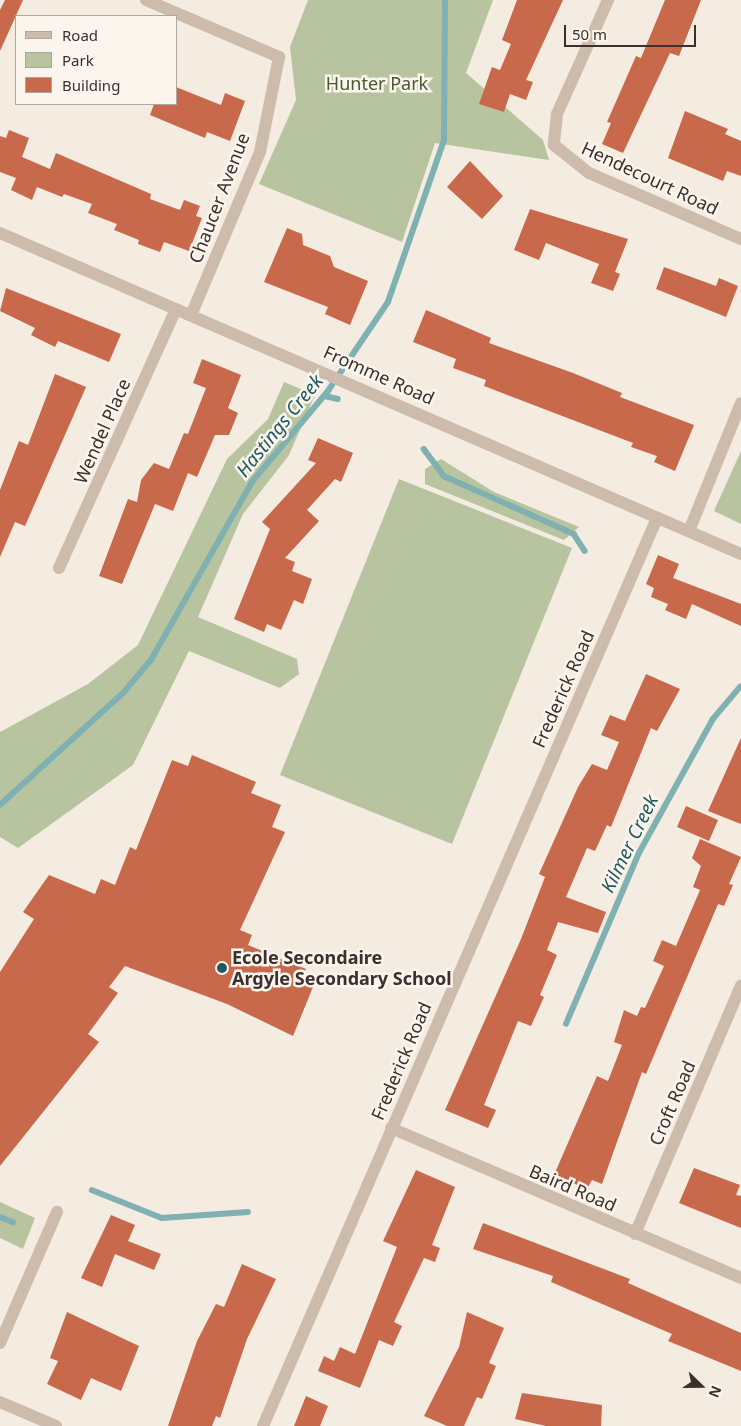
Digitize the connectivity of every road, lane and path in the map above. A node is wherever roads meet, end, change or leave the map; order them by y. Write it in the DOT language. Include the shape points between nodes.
graph roads {
  1 [pos="146,0"];
  2 [pos="608,0"];
  3 [pos="0,234"];
  4 [pos="741,239"];
  5 [pos="176,309"];
  6 [pos="191,315"];
  7 [pos="741,403"];
  8 [pos="657,518"];
  9 [pos="689,532"];
  10 [pos="741,554"];
  11 [pos="59,568"];
  12 [pos="741,986"];
  13 [pos="391,1128"];
  14 [pos="57,1212"];
  15 [pos="635,1234"];
  16 [pos="741,1278"];
  17 [pos="0,1343"];
  18 [pos="0,1402"];
  19 [pos="56,1426"];
  20 [pos="263,1426"];
  1 -- 6 [label="street, Chaucer Avenue" via="279,57 260,152"];
  2 -- 4 [label="street, Hendecourt Road" via="557,114 554,145 589,172"];
  3 -- 5 [label="street, Fromme Road"];
  5 -- 6 [label="street, Fromme Road"];
  5 -- 11 [label="street, Wendel Place"];
  6 -- 8 [label="street, Fromme Road" via="348,380"];
  7 -- 9 [label="street"];
  8 -- 9 [label="street, Fromme Road"];
  8 -- 13 [label="street, Frederick Road"];
  9 -- 10 [label="street, Fromme Road"];
  12 -- 15 [label="street, Croft Road"];
  13 -- 15 [label="street, Baird Road"];
  13 -- 20 [label="street, Frederick Road"];
  14 -- 17 [label="street"];
  15 -- 16 [label="street, Baird Road"];
  18 -- 19 [label="street"];
}
